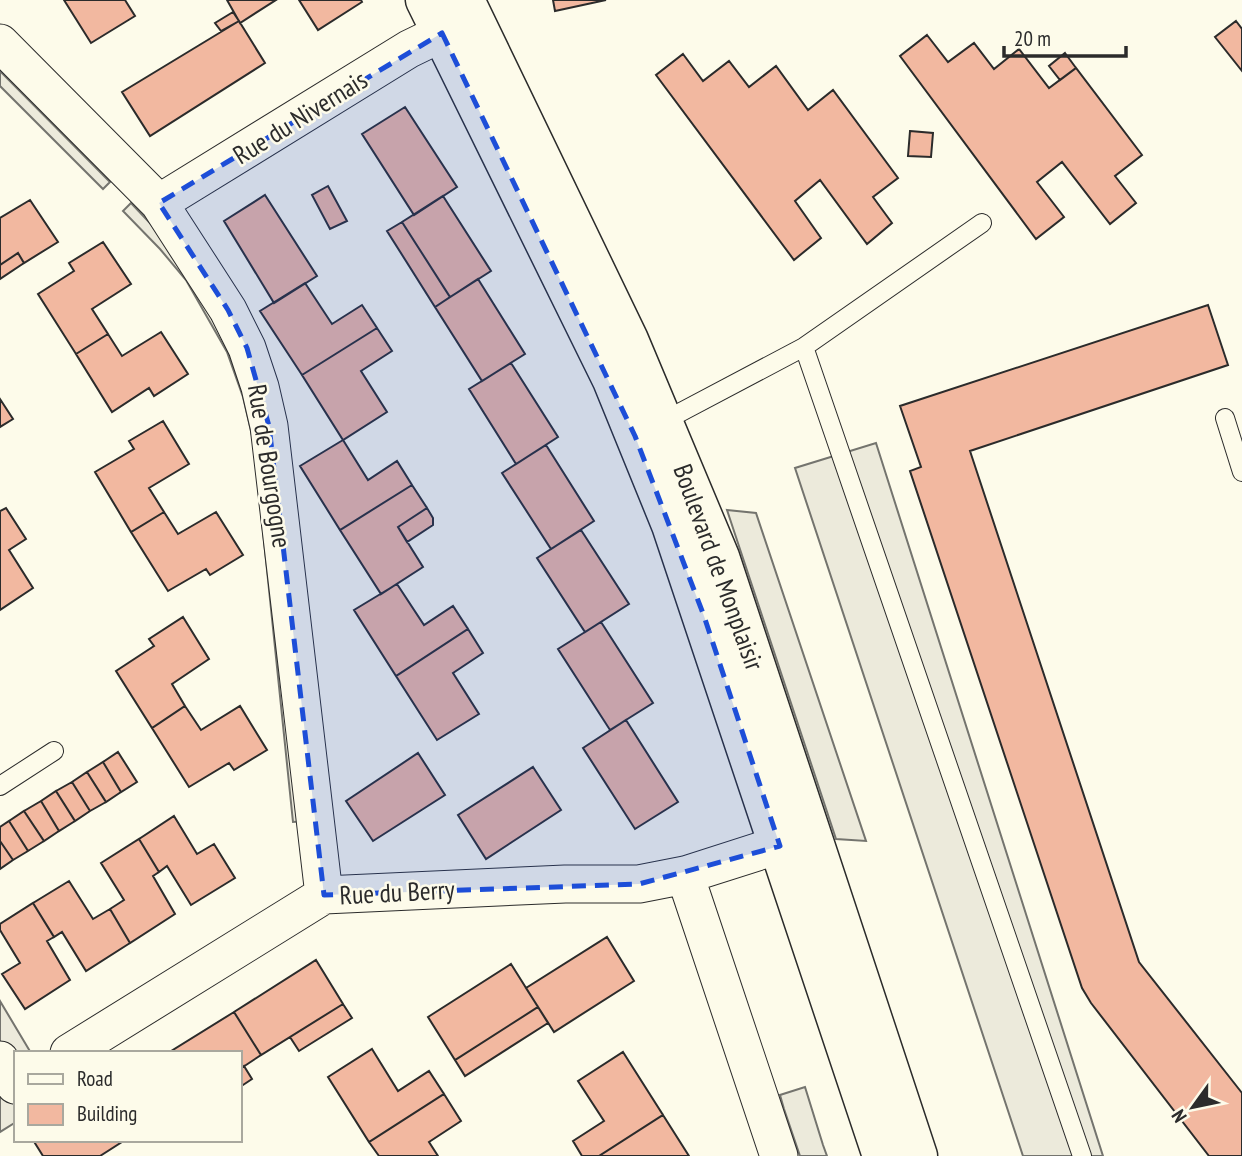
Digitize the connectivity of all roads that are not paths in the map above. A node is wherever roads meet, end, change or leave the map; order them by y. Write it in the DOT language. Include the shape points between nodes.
graph roads {
  1 [pos="458,9"];
  2 [pos="0,43"];
  3 [pos="159,203"];
  4 [pos="982,223"];
  5 [pos="804,347"];
  6 [pos="1225,418"];
  7 [pos="664,421"];
  8 [pos="1242,472"];
  9 [pos="54,751"];
  10 [pos="0,786"];
  11 [pos="796,840"];
  12 [pos="685,875"];
  13 [pos="324,895"];
  14 [pos="72,1051"];
  15 [pos="0,1060"];
  16 [pos="14,1082"];
  17 [pos="779,1156"];
  18 [pos="882,1156"];
  19 [pos="918,1156"];
  20 [pos="1082,1156"];
  1 -- 3 [label="street, Rue du Nivernais" via="409,49"];
  1 -- 7 [label="main road, Boulevard de Monplaisir" via="623,328"];
  1 -- 11 [label="main road, Boulevard de Monplaisir"];
  2 -- 3 [label="street, Rue de Bourgogne"];
  3 -- 13 [label="street, Rue de Bourgogne" via="229,310 263,400"];
  4 -- 5 [label="lane"];
  5 -- 7 [label="lane"];
  5 -- 20 [label="lane"];
  6 -- 8 [label="lane"];
  7 -- 11 [label="main road, Boulevard de Monplaisir" via="720,557"];
  9 -- 10 [label="lane"];
  11 -- 12 [label="street"];
  11 -- 18 [label="main road, Boulevard de Monplaisir"];
  11 -- 19 [label="main road, Boulevard de Monplaisir"];
  12 -- 13 [label="street, Rue du Berry" via="639,884"];
  12 -- 17 [label="street"];
  13 -- 14 [label="street, Rue du Berry"];
  15 -- 16 [label="street"];
}
